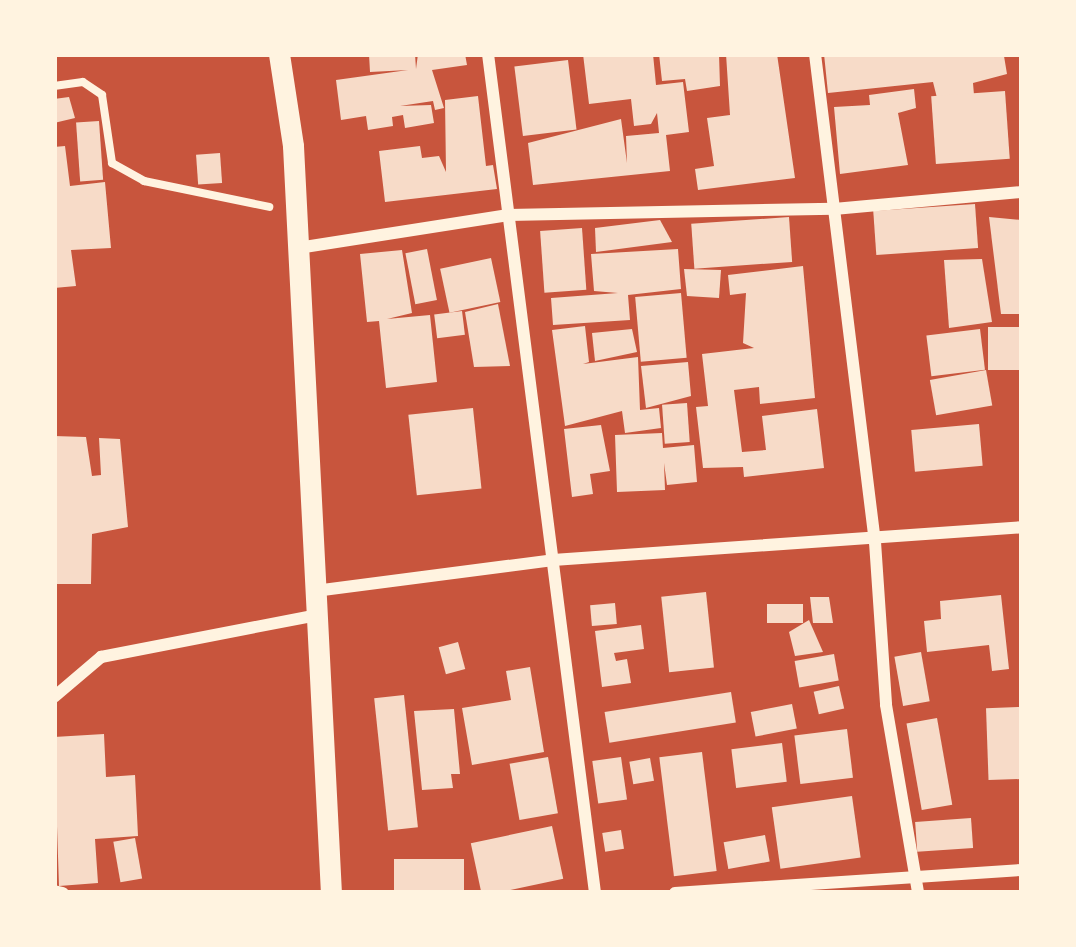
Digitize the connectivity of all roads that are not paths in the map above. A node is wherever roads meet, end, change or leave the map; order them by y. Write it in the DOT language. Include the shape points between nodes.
graph roads {
  1 [pos="279,54"];
  2 [pos="488,54"];
  3 [pos="815,54"];
  4 [pos="1022,192"];
  5 [pos="834,209"];
  6 [pos="508,215"];
  7 [pos="298,248"];
  8 [pos="1022,527"];
  9 [pos="874,542"];
  10 [pos="553,560"];
  11 [pos="315,591"];
  12 [pos="317,615"];
  13 [pos="54,698"];
  14 [pos="1022,871"];
  15 [pos="917,888"];
  16 [pos="331,893"];
  17 [pos="595,893"];
  18 [pos="675,893"];
  1 -- 7 [label="street"];
  2 -- 6 [label="street"];
  3 -- 5 [label="street"];
  4 -- 5 [label="street"];
  5 -- 6 [label="street"];
  5 -- 9 [label="street"];
  6 -- 7 [label="street"];
  6 -- 10 [label="street"];
  7 -- 11 [label="street"];
  8 -- 9 [label="street"];
  9 -- 10 [label="street"];
  9 -- 15 [label="street" via="886,705"];
  10 -- 11 [label="street"];
  10 -- 17 [label="street"];
  11 -- 12 [label="street"];
  12 -- 13 [label="street" via="101,656"];
  12 -- 16 [label="street"];
  14 -- 15 [label="street"];
  15 -- 18 [label="street"];
}
